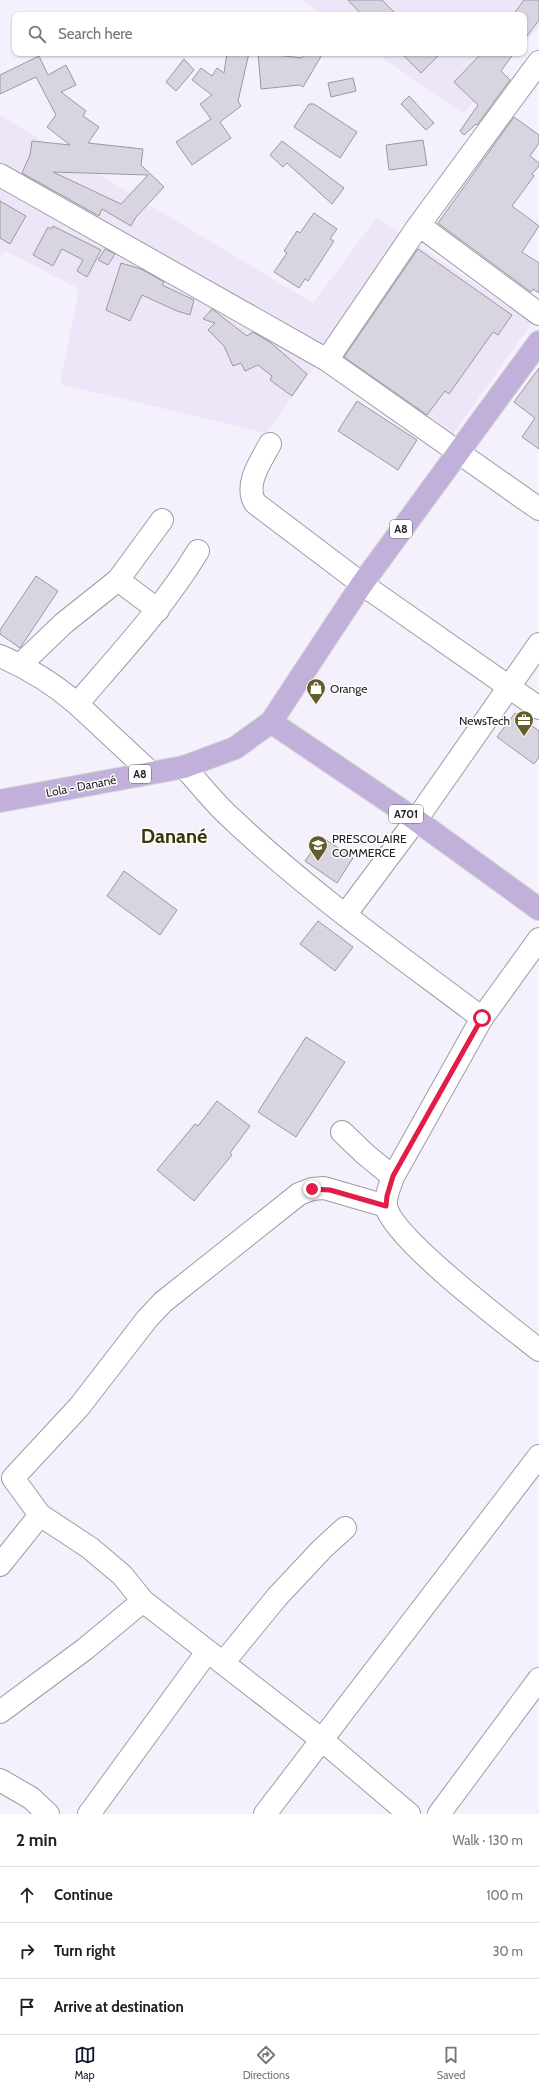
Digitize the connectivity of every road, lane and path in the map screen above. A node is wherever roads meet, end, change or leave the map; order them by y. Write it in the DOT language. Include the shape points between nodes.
graph roads {
  1 [pos="539,62"];
  2 [pos="0,175"];
  3 [pos="419,225"];
  4 [pos="539,314"];
  5 [pos="539,342"];
  6 [pos="327,360"];
  7 [pos="270,444"];
  8 [pos="457,451"];
  9 [pos="539,509"];
  10 [pos="162,520"];
  11 [pos="198,551"];
  12 [pos="118,580"];
  13 [pos="362,584"];
  14 [pos="158,610"];
  15 [pos="539,644"];
  16 [pos="0,656"];
  17 [pos="20,665"];
  18 [pos="509,687"];
  19 [pos="77,704"];
  20 [pos="539,708"];
  21 [pos="271,722"];
  22 [pos="184,767"];
  23 [pos="150,772"];
  24 [pos="0,801"];
  25 [pos="416,820"];
  26 [pos="539,909"];
  27 [pos="345,915"];
  28 [pos="539,939"];
  29 [pos="482,1018"];
  30 [pos="342,1132"];
  31 [pos="393,1176"];
  32 [pos="386,1206"];
  33 [pos="539,1350"];
  34 [pos="539,1456"];
  35 [pos="7,1483"];
  36 [pos="40,1515"];
  37 [pos="345,1528"];
  38 [pos="0,1564"];
  39 [pos="143,1602"];
  40 [pos="215,1657"];
  41 [pos="539,1679"];
  42 [pos="0,1712"];
  43 [pos="322,1740"];
  44 [pos="0,1780"];
  45 [pos="48,1814"];
  46 [pos="89,1814"];
  47 [pos="265,1814"];
  48 [pos="409,1814"];
  49 [pos="439,1814"];
  1 -- 3 [label="street"];
  2 -- 6 [label="street"];
  3 -- 4 [label="street"];
  3 -- 6 [label="street"];
  5 -- 8 [label="main road, A8"];
  6 -- 8 [label="street"];
  7 -- 13 [label="street" via="254,475 251,491 255,503"];
  8 -- 9 [label="street"];
  8 -- 13 [label="main road, A8"];
  10 -- 12 [label="street"];
  11 -- 14 [label="street"];
  12 -- 14 [label="street"];
  12 -- 17 [label="street" via="64,623"];
  13 -- 18 [label="street"];
  13 -- 21 [label="main road, A8"];
  14 -- 19 [label="street"];
  15 -- 18 [label="street"];
  16 -- 17 [label="street"];
  17 -- 19 [label="street"];
  18 -- 20 [label="street"];
  18 -- 25 [label="street"];
  19 -- 23 [label="street"];
  21 -- 22 [label="main road, Lola - Danané / A8" via="235,748"];
  21 -- 25 [label="main road, A701"];
  22 -- 23 [label="main road, Lola - Danané / A8"];
  22 -- 27 [label="street" via="230,818"];
  23 -- 24 [label="main road, Lola - Danané / A8"];
  25 -- 26 [label="main road, A701"];
  25 -- 27 [label="street"];
  27 -- 29 [label="street"];
  28 -- 29 [label="street"];
  29 -- 31 [label="street"];
  30 -- 31 [label="street"];
  31 -- 32 [label="street"];
  32 -- 33 [label="street" via="391,1218 418,1248"];
  32 -- 35 [label="street" via="324,1188 299,1194 163,1302 79,1407"];
  34 -- 43 [label="street"];
  35 -- 36 [label="street"];
  36 -- 38 [label="street"];
  36 -- 39 [label="street" via="90,1548 122,1575"];
  37 -- 40 [label="street"];
  39 -- 40 [label="street"];
  39 -- 42 [label="street" via="85,1650"];
  40 -- 43 [label="street"];
  40 -- 46 [label="street"];
  41 -- 49 [label="street"];
  43 -- 47 [label="street"];
  43 -- 48 [label="street"];
  44 -- 45 [label="street" via="31,1798"];
}
